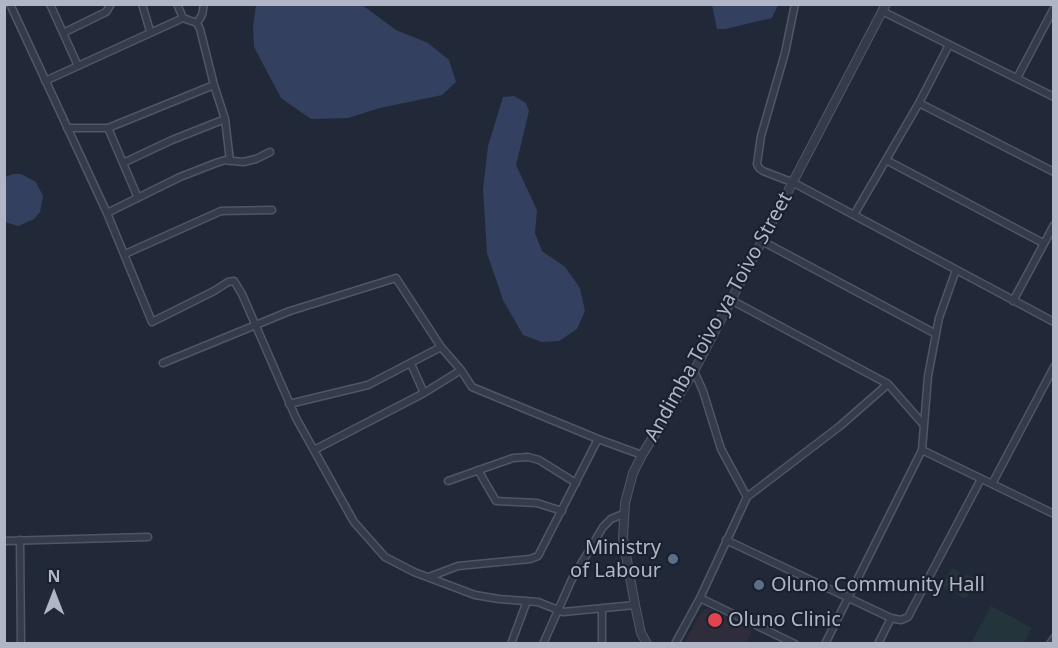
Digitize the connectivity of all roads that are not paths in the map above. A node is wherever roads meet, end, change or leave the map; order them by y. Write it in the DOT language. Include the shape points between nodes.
graph roads {
  1 [pos="10,4"];
  2 [pos="50,4"];
  3 [pos="111,4"];
  4 [pos="142,4"];
  5 [pos="177,4"];
  6 [pos="204,4"];
  7 [pos="795,4"];
  8 [pos="884,8"];
  9 [pos="1053,8"];
  10 [pos="183,18"];
  11 [pos="197,23"];
  12 [pos="150,31"];
  13 [pos="63,33"];
  14 [pos="949,45"];
  15 [pos="78,66"];
  16 [pos="1017,78"];
  17 [pos="45,81"];
  18 [pos="214,85"];
  19 [pos="1053,98"];
  20 [pos="919,102"];
  21 [pos="225,119"];
  22 [pos="67,128"];
  23 [pos="108,128"];
  24 [pos="270,152"];
  25 [pos="886,160"];
  26 [pos="230,161"];
  27 [pos="123,163"];
  28 [pos="1053,172"];
  29 [pos="794,183"];
  30 [pos="138,198"];
  31 [pos="272,210"];
  32 [pos="107,213"];
  33 [pos="854,215"];
  34 [pos="1053,225"];
  35 [pos="762,241"];
  36 [pos="1043,243"];
  37 [pos="125,254"];
  38 [pos="957,270"];
  39 [pos="731,300"];
  40 [pos="1013,301"];
  41 [pos="1053,322"];
  42 [pos="255,324"];
  43 [pos="936,334"];
  44 [pos="441,347"];
  45 [pos="163,363"];
  46 [pos="411,364"];
  47 [pos="1053,367"];
  48 [pos="461,370"];
  49 [pos="694,371"];
  50 [pos="888,384"];
  51 [pos="424,393"];
  52 [pos="289,404"];
  53 [pos="924,424"];
  54 [pos="598,439"];
  55 [pos="314,450"];
  56 [pos="922,450"];
  57 [pos="642,455"];
  58 [pos="478,470"];
  59 [pos="981,478"];
  60 [pos="448,481"];
  61 [pos="576,483"];
  62 [pos="992,484"];
  63 [pos="747,497"];
  64 [pos="562,511"];
  65 [pos="623,514"];
  66 [pos="1053,514"];
  67 [pos="148,537"];
  68 [pos="20,540"];
  69 [pos="726,540"];
  70 [pos="4,541"];
  71 [pos="429,577"];
  72 [pos="700,598"];
  73 [pos="848,598"];
  74 [pos="527,600"];
  75 [pos="635,605"];
  76 [pos="602,608"];
  77 [pos="557,610"];
  78 [pos="891,618"];
  79 [pos="1053,638"];
  80 [pos="21,644"];
  81 [pos="511,644"];
  82 [pos="543,644"];
  83 [pos="602,644"];
  84 [pos="647,644"];
  85 [pos="675,644"];
  86 [pos="795,644"];
  87 [pos="825,644"];
  88 [pos="878,644"];
  89 [pos="1050,644"];
  1 -- 17 [label="street"];
  2 -- 13 [label="street"];
  3 -- 13 [label="street" via="106,12"];
  4 -- 12 [label="street"];
  5 -- 10 [label="street"];
  6 -- 11 [label="street"];
  7 -- 29 [label="street" via="757,164 763,171"];
  8 -- 14 [label="street"];
  8 -- 29 [label="street, Andimba Toivo ya Toivo Street"];
  9 -- 16 [label="street"];
  10 -- 11 [label="street"];
  10 -- 12 [label="street"];
  11 -- 18 [label="street"];
  12 -- 15 [label="street"];
  13 -- 15 [label="street"];
  14 -- 16 [label="street"];
  14 -- 20 [label="street"];
  15 -- 17 [label="street"];
  16 -- 19 [label="street"];
  17 -- 22 [label="street"];
  18 -- 21 [label="street"];
  18 -- 23 [label="street"];
  20 -- 25 [label="street"];
  20 -- 28 [label="street"];
  21 -- 26 [label="street"];
  21 -- 27 [label="street"];
  22 -- 23 [label="street"];
  22 -- 32 [label="street"];
  23 -- 27 [label="street"];
  24 -- 26 [label="street" via="243,162"];
  25 -- 33 [label="street"];
  25 -- 36 [label="street"];
  26 -- 30 [label="street" via="180,177"];
  27 -- 30 [label="street"];
  29 -- 33 [label="street"];
  29 -- 35 [label="street, Andimba Toivo ya Toivo Street"];
  30 -- 32 [label="street"];
  31 -- 37 [label="street" via="221,211"];
  32 -- 37 [label="street"];
  33 -- 38 [label="street"];
  34 -- 36 [label="street"];
  35 -- 39 [label="street, Andimba Toivo ya Toivo Street"];
  35 -- 43 [label="street"];
  36 -- 40 [label="street"];
  37 -- 42 [label="street" via="152,322 234,281"];
  38 -- 40 [label="street"];
  38 -- 43 [label="street"];
  39 -- 49 [label="street, Andimba Toivo ya Toivo Street"];
  39 -- 50 [label="street"];
  40 -- 41 [label="street"];
  42 -- 44 [label="street" via="396,278"];
  42 -- 45 [label="street"];
  42 -- 52 [label="street"];
  43 -- 53 [label="street"];
  44 -- 46 [label="street"];
  44 -- 48 [label="street"];
  46 -- 51 [label="street"];
  46 -- 52 [label="street" via="368,385"];
  47 -- 62 [label="street"];
  48 -- 51 [label="street"];
  48 -- 54 [label="street" via="477,390"];
  49 -- 57 [label="street, Andimba Toivo ya Toivo Street"];
  49 -- 63 [label="street" via="721,449"];
  50 -- 53 [label="street"];
  50 -- 63 [label="street"];
  51 -- 55 [label="street"];
  52 -- 55 [label="street"];
  53 -- 56 [label="street"];
  54 -- 57 [label="street"];
  54 -- 61 [label="street"];
  55 -- 71 [label="street" via="358,526 391,561"];
  56 -- 59 [label="street"];
  56 -- 73 [label="street"];
  57 -- 65 [label="street, Andimba Toivo ya Toivo Street" via="633,473"];
  58 -- 60 [label="street"];
  58 -- 61 [label="street" via="528,457"];
  58 -- 64 [label="street" via="496,501 537,502"];
  59 -- 62 [label="street"];
  59 -- 78 [label="street" via="908,617"];
  61 -- 64 [label="street"];
  62 -- 66 [label="street"];
  63 -- 69 [label="street"];
  64 -- 71 [label="street" via="535,558 458,566"];
  65 -- 75 [label="street, Andimba Toivo ya Toivo Street" via="624,548"];
  65 -- 77 [label="street" via="603,527"];
  67 -- 68 [label="street"];
  68 -- 70 [label="street"];
  68 -- 80 [label="street"];
  69 -- 72 [label="street"];
  69 -- 73 [label="street"];
  71 -- 74 [label="street" via="475,595"];
  72 -- 85 [label="street"];
  72 -- 86 [label="street"];
  73 -- 78 [label="street"];
  73 -- 87 [label="street"];
  74 -- 77 [label="street"];
  74 -- 81 [label="street"];
  75 -- 76 [label="street"];
  75 -- 84 [label="street, Andimba Toivo ya Toivo Street"];
  76 -- 77 [label="street"];
  76 -- 83 [label="street"];
  77 -- 82 [label="street"];
  78 -- 88 [label="street"];
  79 -- 89 [label="street"];
}
